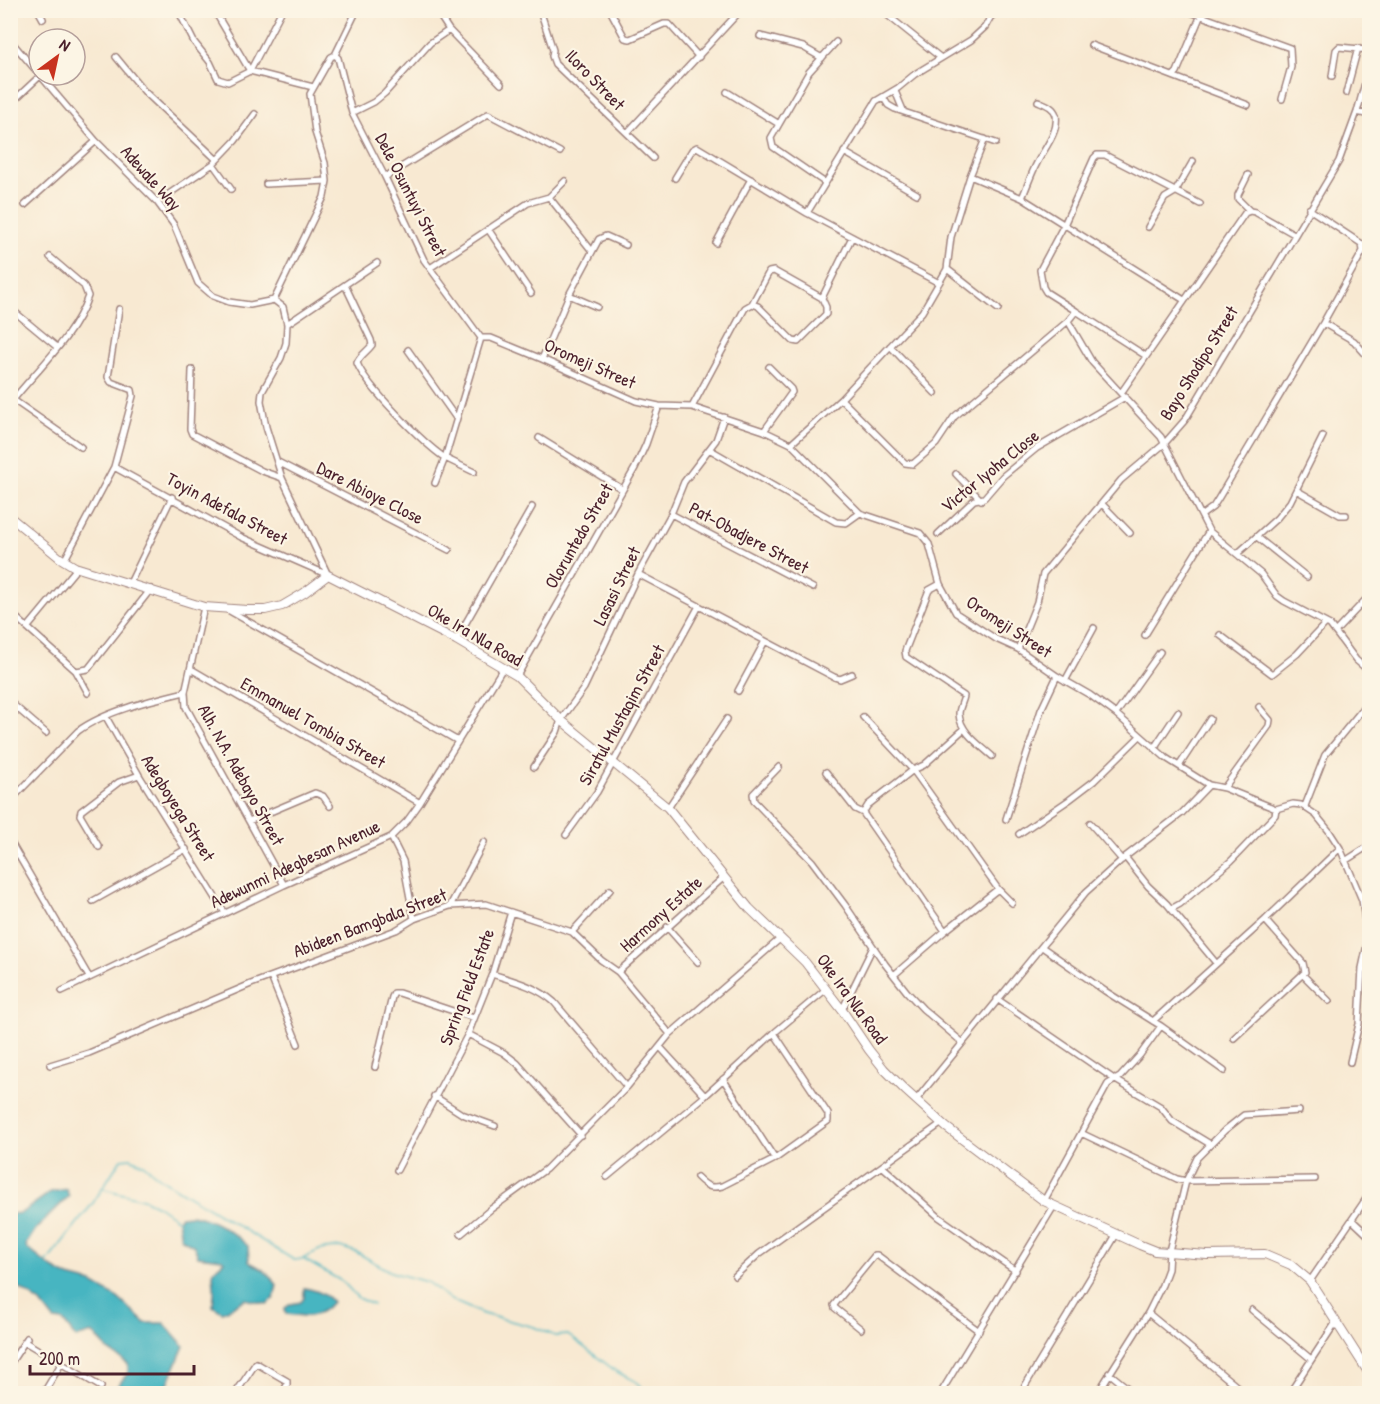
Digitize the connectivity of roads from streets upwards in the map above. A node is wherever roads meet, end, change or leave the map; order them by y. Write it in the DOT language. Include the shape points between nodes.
graph roads {
  1 [pos="38,10"];
  2 [pos="178,10"];
  3 [pos="214,10"];
  4 [pos="282,10"];
  5 [pos="357,10"];
  6 [pos="436,10"];
  7 [pos="540,10"];
  8 [pos="610,10"];
  9 [pos="741,10"];
  10 [pos="998,10"];
  11 [pos="1185,10"];
  12 [pos="883,11"];
  13 [pos="1202,13"];
  14 [pos="43,19"];
  15 [pos="449,30"];
  16 [pos="760,36"];
  17 [pos="10,40"];
  18 [pos="836,42"];
  19 [pos="1091,45"];
  20 [pos="1358,48"];
  21 [pos="1370,50"];
  22 [pos="335,55"];
  23 [pos="116,57"];
  24 [pos="699,57"];
  25 [pos="822,58"];
  26 [pos="941,58"];
  27 [pos="27,60"];
  28 [pos="1370,65"];
  29 [pos="250,71"];
  30 [pos="1173,76"];
  31 [pos="1332,76"];
  32 [pos="501,84"];
  33 [pos="28,87"];
  34 [pos="49,87"];
  35 [pos="313,87"];
  36 [pos="895,91"];
  37 [pos="727,92"];
  38 [pos="1346,93"];
  39 [pos="883,97"];
  40 [pos="1282,99"];
  41 [pos="1038,101"];
  42 [pos="10,104"];
  43 [pos="1248,105"];
  44 [pos="903,110"];
  45 [pos="1358,112"];
  46 [pos="352,113"];
  47 [pos="255,114"];
  48 [pos="1370,115"];
  49 [pos="779,124"];
  50 [pos="627,133"];
  51 [pos="985,139"];
  52 [pos="96,141"];
  53 [pos="996,143"];
  54 [pos="561,152"];
  55 [pos="844,152"];
  56 [pos="653,158"];
  57 [pos="214,161"];
  58 [pos="1193,161"];
  59 [pos="1248,175"];
  60 [pos="970,176"];
  61 [pos="385,177"];
  62 [pos="675,178"];
  63 [pos="751,179"];
  64 [pos="565,181"];
  65 [pos="327,182"];
  66 [pos="824,182"];
  67 [pos="266,184"];
  68 [pos="231,189"];
  69 [pos="1175,192"];
  70 [pos="917,194"];
  71 [pos="549,197"];
  72 [pos="1022,198"];
  73 [pos="157,202"];
  74 [pos="1200,204"];
  75 [pos="25,205"];
  76 [pos="1310,209"];
  77 [pos="1250,211"];
  78 [pos="807,213"];
  79 [pos="1064,225"];
  80 [pos="1149,227"];
  81 [pos="488,229"];
  82 [pos="1294,234"];
  83 [pos="852,237"];
  84 [pos="716,243"];
  85 [pos="626,245"];
  86 [pos="592,251"];
  87 [pos="50,257"];
  88 [pos="377,263"];
  89 [pos="430,268"];
  90 [pos="947,269"];
  91 [pos="939,283"];
  92 [pos="345,285"];
  93 [pos="531,293"];
  94 [pos="569,295"];
  95 [pos="822,298"];
  96 [pos="274,300"];
  97 [pos="1184,300"];
  98 [pos="752,304"];
  99 [pos="597,307"];
  100 [pos="10,308"];
  101 [pos="119,309"];
  102 [pos="998,309"];
  103 [pos="1076,311"];
  104 [pos="1068,321"];
  105 [pos="1323,323"];
  106 [pos="288,324"];
  107 [pos="481,338"];
  108 [pos="890,346"];
  109 [pos="57,347"];
  110 [pos="408,350"];
  111 [pos="1146,356"];
  112 [pos="542,359"];
  113 [pos="1370,359"];
  114 [pos="769,367"];
  115 [pos="192,370"];
  116 [pos="935,393"];
  117 [pos="1123,395"];
  118 [pos="12,399"];
  119 [pos="841,399"];
  120 [pos="659,406"];
  121 [pos="692,407"];
  122 [pos="724,417"];
  123 [pos="456,418"];
  124 [pos="764,431"];
  125 [pos="1323,435"];
  126 [pos="539,438"];
  127 [pos="791,444"];
  128 [pos="1164,444"];
  129 [pos="81,447"];
  130 [pos="709,449"];
  131 [pos="445,458"];
  132 [pos="278,462"];
  133 [pos="114,467"];
  134 [pos="474,472"];
  135 [pos="956,474"];
  136 [pos="282,478"];
  137 [pos="435,483"];
  138 [pos="622,489"];
  139 [pos="1296,490"];
  140 [pos="172,497"];
  141 [pos="981,500"];
  142 [pos="1102,504"];
  143 [pos="532,507"];
  144 [pos="860,513"];
  145 [pos="671,514"];
  146 [pos="1202,515"];
  147 [pos="1346,515"];
  148 [pos="10,517"];
  149 [pos="1209,531"];
  150 [pos="1130,533"];
  151 [pos="938,534"];
  152 [pos="1257,537"];
  153 [pos="449,550"];
  154 [pos="1238,554"];
  155 [pos="64,561"];
  156 [pos="77,568"];
  157 [pos="638,574"];
  158 [pos="328,575"];
  159 [pos="1307,577"];
  160 [pos="130,583"];
  161 [pos="940,584"];
  162 [pos="813,588"];
  163 [pos="151,590"];
  164 [pos="1370,595"];
  165 [pos="699,606"];
  166 [pos="204,607"];
  167 [pos="224,608"];
  168 [pos="10,612"];
  169 [pos="1326,623"];
  170 [pos="28,627"];
  171 [pos="1094,628"];
  172 [pos="1335,632"];
  173 [pos="1145,635"];
  174 [pos="1220,635"];
  175 [pos="456,640"];
  176 [pos="765,641"];
  177 [pos="1018,649"];
  178 [pos="1160,652"];
  179 [pos="503,668"];
  180 [pos="191,669"];
  181 [pos="76,671"];
  182 [pos="1370,672"];
  183 [pos="852,674"];
  184 [pos="517,676"];
  185 [pos="1057,676"];
  186 [pos="1065,681"];
  187 [pos="738,691"];
  188 [pos="185,692"];
  189 [pos="88,693"];
  190 [pos="1370,700"];
  191 [pos="10,702"];
  192 [pos="1259,707"];
  193 [pos="1178,712"];
  194 [pos="1116,714"];
  195 [pos="106,717"];
  196 [pos="863,717"];
  197 [pos="727,719"];
  198 [pos="1210,719"];
  199 [pos="561,720"];
  200 [pos="964,729"];
  201 [pos="46,733"];
  202 [pos="1140,736"];
  203 [pos="458,741"];
  204 [pos="1154,748"];
  205 [pos="992,756"];
  206 [pos="612,763"];
  207 [pos="1179,766"];
  208 [pos="534,767"];
  209 [pos="779,767"];
  210 [pos="913,770"];
  211 [pos="826,772"];
  212 [pos="139,775"];
  213 [pos="1209,785"];
  214 [pos="1224,788"];
  215 [pos="10,801"];
  216 [pos="420,803"];
  217 [pos="330,806"];
  218 [pos="1305,806"];
  219 [pos="668,808"];
  220 [pos="1276,809"];
  221 [pos="863,813"];
  222 [pos="1006,819"];
  223 [pos="249,820"];
  224 [pos="1090,823"];
  225 [pos="1019,834"];
  226 [pos="566,835"];
  227 [pos="391,837"];
  228 [pos="10,840"];
  229 [pos="484,842"];
  230 [pos="1370,845"];
  231 [pos="99,847"];
  232 [pos="1340,848"];
  233 [pos="186,849"];
  234 [pos="1124,858"];
  235 [pos="1345,861"];
  236 [pos="723,878"];
  237 [pos="284,885"];
  238 [pos="610,890"];
  239 [pos="998,890"];
  240 [pos="93,901"];
  241 [pos="1012,903"];
  242 [pos="450,906"];
  243 [pos="1171,909"];
  244 [pos="511,912"];
  245 [pos="225,913"];
  246 [pos="414,919"];
  247 [pos="1265,920"];
  248 [pos="667,927"];
  249 [pos="945,931"];
  250 [pos="572,932"];
  251 [pos="781,938"];
  252 [pos="873,947"];
  253 [pos="1042,947"];
  254 [pos="698,962"];
  255 [pos="1216,963"];
  256 [pos="1362,968"];
  257 [pos="618,972"];
  258 [pos="1370,973"];
  259 [pos="492,974"];
  260 [pos="894,975"];
  261 [pos="1303,975"];
  262 [pos="89,977"];
  263 [pos="271,977"];
  264 [pos="825,990"];
  265 [pos="62,991"];
  266 [pos="997,999"];
  267 [pos="1329,1001"];
  268 [pos="842,1010"];
  269 [pos="474,1018"];
  270 [pos="1153,1021"];
  271 [pos="1161,1026"];
  272 [pos="774,1033"];
  273 [pos="468,1034"];
  274 [pos="670,1034"];
  275 [pos="1234,1038"];
  276 [pos="962,1042"];
  277 [pos="297,1044"];
  278 [pos="660,1047"];
  279 [pos="1350,1062"];
  280 [pos="50,1065"];
  281 [pos="375,1067"];
  282 [pos="1224,1071"];
  283 [pos="723,1079"];
  284 [pos="1114,1079"];
  285 [pos="627,1087"];
  286 [pos="434,1096"];
  287 [pos="705,1096"];
  288 [pos="916,1100"];
  289 [pos="1299,1111"];
  290 [pos="942,1123"];
  291 [pos="495,1126"];
  292 [pos="1081,1133"];
  293 [pos="581,1135"];
  294 [pos="1210,1144"];
  295 [pos="775,1159"];
  296 [pos="883,1167"];
  297 [pos="397,1170"];
  298 [pos="607,1177"];
  299 [pos="697,1178"];
  300 [pos="1315,1179"];
  301 [pos="1186,1181"];
  302 [pos="1370,1193"];
  303 [pos="1044,1201"];
  304 [pos="1054,1206"];
  305 [pos="1352,1220"];
  306 [pos="461,1234"];
  307 [pos="1116,1234"];
  308 [pos="1370,1237"];
  309 [pos="1169,1251"];
  310 [pos="1016,1271"];
  311 [pos="735,1276"];
  312 [pos="1310,1281"];
  313 [pos="1252,1310"];
  314 [pos="1148,1313"];
  315 [pos="1336,1322"];
  316 [pos="861,1329"];
  317 [pos="979,1331"];
  318 [pos="1311,1359"];
  319 [pos="10,1364"];
  320 [pos="61,1364"];
  321 [pos="1109,1373"];
  322 [pos="1370,1375"];
  323 [pos="100,1387"];
  324 [pos="43,1394"];
  325 [pos="235,1394"];
  326 [pos="282,1394"];
  327 [pos="940,1394"];
  328 [pos="1020,1394"];
  329 [pos="1097,1394"];
  330 [pos="1135,1394"];
  331 [pos="1246,1394"];
  332 [pos="1289,1394"];
  1 -- 14 [label="street"];
  2 -- 29 [label="street" via="218,79 228,82"];
  3 -- 29 [label="street"];
  4 -- 29 [label="street"];
  5 -- 22 [label="street"];
  6 -- 15 [label="street"];
  7 -- 50 [label="street, Iloro Street" via="555,64"];
  8 -- 24 [label="street" via="625,38 669,24"];
  9 -- 24 [label="street"];
  10 -- 26 [label="street" via="971,40"];
  11 -- 13 [label="street"];
  12 -- 26 [label="street"];
  13 -- 30 [label="street"];
  13 -- 40 [label="street" via="1290,48 1291,67"];
  15 -- 32 [label="street"];
  15 -- 46 [label="street" via="430,43 385,93"];
  16 -- 25 [label="street" via="803,47"];
  17 -- 27 [label="street, Adewale Way"];
  18 -- 25 [label="street"];
  19 -- 30 [label="street"];
  20 -- 21 [label="street"];
  20 -- 31 [label="street" via="1336,50"];
  20 -- 38 [label="street"];
  22 -- 35 [label="street"];
  22 -- 46 [label="street, Dele Osuntuyi Street"];
  23 -- 57 [label="street"];
  24 -- 50 [label="street"];
  25 -- 49 [label="street" via="809,72"];
  26 -- 36 [label="street"];
  28 -- 45 [label="street, Bayo Shodipo Street"];
  29 -- 35 [label="street"];
  30 -- 43 [label="street"];
  33 -- 42 [label="street"];
  34 -- 52 [label="street, Adewale Way"];
  35 -- 65 [label="street" via="310,99"];
  36 -- 39 [label="street"];
  36 -- 44 [label="street"];
  37 -- 49 [label="street"];
  39 -- 44 [label="street" via="888,105"];
  39 -- 55 [label="street" via="876,101"];
  41 -- 72 [label="street" via="1052,108 1056,123"];
  44 -- 51 [label="street"];
  45 -- 48 [label="street"];
  45 -- 76 [label="street, Bayo Shodipo Street" via="1339,161"];
  46 -- 61 [label="street, Dele Osuntuyi Street"];
  47 -- 57 [label="street"];
  49 -- 66 [label="street" via="771,138 773,147"];
  50 -- 56 [label="street, Iloro Street"];
  51 -- 53 [label="street"];
  51 -- 60 [label="street"];
  52 -- 73 [label="street, Adewale Way"];
  52 -- 75 [label="street"];
  54 -- 61 [label="street" via="488,114"];
  55 -- 66 [label="street"];
  55 -- 70 [label="street"];
  57 -- 68 [label="street"];
  57 -- 73 [label="street"];
  58 -- 69 [label="street"];
  59 -- 77 [label="street" via="1238,199"];
  60 -- 72 [label="street"];
  60 -- 90 [label="street" via="951,237"];
  61 -- 89 [label="street, Dele Osuntuyi Street"];
  62 -- 63 [label="street" via="697,147"];
  63 -- 78 [label="street"];
  63 -- 84 [label="street"];
  64 -- 71 [label="street"];
  65 -- 67 [label="street"];
  65 -- 96 [label="street" via="324,197"];
  66 -- 78 [label="street"];
  69 -- 74 [label="street"];
  69 -- 79 [label="street" via="1105,155 1097,155"];
  69 -- 80 [label="street" via="1165,198"];
  71 -- 81 [label="street" via="528,204"];
  71 -- 86 [label="street"];
  72 -- 79 [label="street"];
  73 -- 96 [label="street, Adewale Way" via="174,225 198,283 213,296 250,305"];
  76 -- 82 [label="street, Bayo Shodipo Street"];
  76 -- 105 [label="street" via="1364,248"];
  77 -- 82 [label="street"];
  77 -- 97 [label="street"];
  78 -- 83 [label="street"];
  79 -- 97 [label="street"];
  79 -- 103 [label="street" via="1040,274 1046,292"];
  81 -- 89 [label="street"];
  81 -- 93 [label="street"];
  82 -- 128 [label="street, Bayo Shodipo Street" via="1185,420"];
  83 -- 91 [label="street"];
  83 -- 95 [label="street"];
  85 -- 86 [label="street" via="606,236 599,239"];
  86 -- 94 [label="street"];
  87 -- 109 [label="street" via="84,286 88,296 83,312"];
  88 -- 92 [label="street"];
  89 -- 107 [label="street, Dele Osuntuyi Street"];
  90 -- 91 [label="street"];
  90 -- 102 [label="street"];
  91 -- 108 [label="street" via="920,315"];
  92 -- 106 [label="street"];
  92 -- 131 [label="street" via="372,345 359,357 359,369 379,395"];
  94 -- 99 [label="street"];
  94 -- 112 [label="street"];
  95 -- 98 [label="street" via="771,270"];
  95 -- 98 [label="street" via="826,314 798,342 792,341"];
  96 -- 106 [label="street" via="283,308"];
  97 -- 111 [label="street"];
  98 -- 121 [label="street" via="745,308"];
  100 -- 109 [label="street"];
  101 -- 133 [label="street" via="108,377 132,390 133,396"];
  103 -- 104 [label="street"];
  103 -- 111 [label="street"];
  104 -- 117 [label="street" via="1092,362"];
  104 -- 119 [label="street" via="954,417 936,444 913,464 905,462"];
  105 -- 113 [label="street" via="1354,341"];
  105 -- 146 [label="street" via="1213,507"];
  106 -- 132 [label="street" via="281,358 261,401"];
  107 -- 112 [label="street, Oromeji Street" via="491,338"];
  107 -- 123 [label="street"];
  108 -- 116 [label="street"];
  108 -- 119 [label="street"];
  109 -- 118 [label="street"];
  110 -- 123 [label="street"];
  111 -- 117 [label="street"];
  112 -- 120 [label="street, Oromeji Street" via="636,401"];
  114 -- 124 [label="street" via="792,392"];
  115 -- 136 [label="street" via="192,434"];
  117 -- 128 [label="street"];
  117 -- 141 [label="street, Victor Iyoha Close" via="1037,448"];
  118 -- 129 [label="street"];
  119 -- 127 [label="street"];
  120 -- 121 [label="street, Oromeji Street"];
  120 -- 138 [label="street, Oloruntedo Street" via="646,444"];
  121 -- 122 [label="street, Oromeji Street"];
  122 -- 124 [label="street, Oromeji Street"];
  122 -- 130 [label="street, Lasasi Street"];
  123 -- 131 [label="street"];
  124 -- 127 [label="street, Oromeji Street"];
  125 -- 139 [label="street"];
  126 -- 138 [label="street"];
  127 -- 144 [label="street, Oromeji Street"];
  128 -- 142 [label="street, Bayo Shodipo Street" via="1121,480"];
  128 -- 146 [label="street"];
  130 -- 144 [label="street" via="836,522 846,523"];
  130 -- 145 [label="street, Lasasi Street" via="684,482"];
  131 -- 134 [label="street"];
  131 -- 137 [label="street"];
  132 -- 136 [label="street"];
  132 -- 153 [label="street, Dare Abioye Close"];
  133 -- 140 [label="street, Toyin Adefala Street"];
  133 -- 155 [label="street"];
  135 -- 141 [label="street"];
  136 -- 158 [label="street"];
  138 -- 184 [label="street, Oloruntedo Street"];
  139 -- 147 [label="street"];
  139 -- 152 [label="street" via="1290,502"];
  140 -- 158 [label="street, Toyin Adefala Street" via="241,537"];
  140 -- 160 [label="street"];
  141 -- 151 [label="street, Victor Iyoha Close" via="974,500"];
  142 -- 150 [label="street"];
  142 -- 177 [label="street, Bayo Shodipo Street" via="1043,574 1038,602"];
  143 -- 175 [label="street"];
  144 -- 161 [label="street, Oromeji Street" via="920,533 929,544"];
  145 -- 157 [label="street, Lasasi Street"];
  145 -- 162 [label="street, Pat-Obadjere Street"];
  146 -- 149 [label="street"];
  148 -- 155 [label="street"];
  149 -- 154 [label="street"];
  149 -- 173 [label="street"];
  152 -- 154 [label="street"];
  152 -- 159 [label="street"];
  154 -- 169 [label="street" via="1261,573 1277,596"];
  155 -- 156 [label="street"];
  156 -- 160 [label="street"];
  156 -- 170 [label="street"];
  157 -- 165 [label="street"];
  157 -- 199 [label="street, Lasasi Street" via="584,688"];
  158 -- 167 [label="street" via="282,606 265,610"];
  158 -- 175 [label="street, Oke Ira Nla Road"];
  160 -- 163 [label="street"];
  161 -- 177 [label="street, Oromeji Street" via="956,613"];
  161 -- 200 [label="street" via="929,590 905,651 909,661 964,696 959,715"];
  163 -- 166 [label="street"];
  163 -- 181 [label="street" via="88,669"];
  164 -- 172 [label="street"];
  165 -- 176 [label="street"];
  165 -- 206 [label="street, Siratul Mustaqim Street"];
  166 -- 167 [label="street"];
  166 -- 180 [label="street, Alh. N.A. Adebayo Street"];
  167 -- 203 [label="street"];
  168 -- 170 [label="street"];
  169 -- 172 [label="street"];
  169 -- 174 [label="street" via="1272,674"];
  170 -- 181 [label="street"];
  171 -- 186 [label="street"];
  172 -- 182 [label="street"];
  175 -- 179 [label="street, Oke Ira Nla Road"];
  176 -- 183 [label="street" via="834,677"];
  176 -- 187 [label="street"];
  177 -- 185 [label="street, Oromeji Street"];
  178 -- 194 [label="street"];
  179 -- 184 [label="street, Oke Ira Nla Road"];
  179 -- 203 [label="street, Adewunmi Adegbesan Avenue"];
  180 -- 188 [label="street, Alh. N.A. Adebayo Street"];
  180 -- 216 [label="street, Emmanuel Tombia Street"];
  181 -- 189 [label="street"];
  184 -- 199 [label="street, Oke Ira Nla Road"];
  185 -- 186 [label="street, Oromeji Street"];
  185 -- 222 [label="street" via="1041,710"];
  186 -- 194 [label="street, Oromeji Street"];
  188 -- 195 [label="street"];
  188 -- 223 [label="street, Alh. N.A. Adebayo Street" via="186,707"];
  190 -- 218 [label="street" via="1325,755"];
  191 -- 201 [label="street"];
  192 -- 214 [label="street" via="1270,720 1269,726"];
  193 -- 204 [label="street"];
  194 -- 202 [label="street, Oromeji Street"];
  195 -- 212 [label="street, Adegboyega Street"];
  195 -- 215 [label="street" via="78,732"];
  196 -- 210 [label="street"];
  197 -- 219 [label="street"];
  198 -- 207 [label="street"];
  199 -- 206 [label="street, Oke Ira Nla Road"];
  199 -- 208 [label="street, Lasasi Street"];
  200 -- 205 [label="street"];
  200 -- 210 [label="street"];
  202 -- 204 [label="street, Oromeji Street"];
  202 -- 225 [label="street" via="1086,787"];
  203 -- 216 [label="street, Adewunmi Adegbesan Avenue"];
  204 -- 207 [label="street, Oromeji Street"];
  206 -- 219 [label="street, Oke Ira Nla Road"];
  206 -- 226 [label="street, Siratul Mustaqim Street"];
  207 -- 213 [label="street, Oromeji Street"];
  209 -- 252 [label="street" via="753,794 754,801 812,861"];
  210 -- 221 [label="street"];
  210 -- 239 [label="street"];
  211 -- 221 [label="street" via="855,809"];
  212 -- 231 [label="street" via="118,782 81,811"];
  212 -- 233 [label="street, Adegboyega Street"];
  213 -- 214 [label="street, Oromeji Street"];
  213 -- 234 [label="street" via="1182,813"];
  214 -- 220 [label="street, Oromeji Street"];
  216 -- 227 [label="street, Adewunmi Adegbesan Avenue"];
  217 -- 223 [label="street" via="315,793"];
  218 -- 220 [label="street, Oromeji Street" via="1293,804"];
  218 -- 232 [label="street" via="1316,814"];
  219 -- 236 [label="street, Oke Ira Nla Road"];
  220 -- 243 [label="street" via="1275,815 1231,861"];
  221 -- 249 [label="street"];
  223 -- 237 [label="street, Alh. N.A. Adebayo Street"];
  224 -- 234 [label="street"];
  227 -- 237 [label="street, Adewunmi Adegbesan Avenue"];
  227 -- 246 [label="street" via="403,861"];
  228 -- 262 [label="street"];
  229 -- 242 [label="street"];
  230 -- 235 [label="street"];
  232 -- 235 [label="street"];
  232 -- 247 [label="street"];
  233 -- 240 [label="street"];
  233 -- 245 [label="street, Adegboyega Street"];
  234 -- 243 [label="street"];
  234 -- 253 [label="street" via="1086,892"];
  235 -- 256 [label="street" via="1362,900 1368,940"];
  236 -- 248 [label="street, Harmony Estate"];
  236 -- 251 [label="street, Oke Ira Nla Road"];
  237 -- 245 [label="street, Adewunmi Adegbesan Avenue"];
  238 -- 250 [label="street"];
  239 -- 241 [label="street"];
  239 -- 249 [label="street"];
  242 -- 244 [label="street, Abideen Bamgbala Street" via="486,904"];
  242 -- 246 [label="street, Abideen Bamgbala Street"];
  243 -- 255 [label="street"];
  244 -- 250 [label="street, Abideen Bamgbala Street"];
  244 -- 259 [label="street, Spring Field Estate"];
  245 -- 262 [label="street, Adewunmi Adegbesan Avenue"];
  246 -- 263 [label="street, Abideen Bamgbala Street" via="396,930"];
  247 -- 255 [label="street"];
  247 -- 261 [label="street" via="1303,963"];
  248 -- 254 [label="street"];
  248 -- 257 [label="street, Harmony Estate"];
  249 -- 260 [label="street"];
  250 -- 257 [label="street, Abideen Bamgbala Street"];
  251 -- 264 [label="street, Oke Ira Nla Road"];
  251 -- 274 [label="street"];
  252 -- 260 [label="street"];
  252 -- 268 [label="street"];
  253 -- 266 [label="street"];
  253 -- 270 [label="street"];
  255 -- 270 [label="street"];
  256 -- 258 [label="street"];
  256 -- 279 [label="street" via="1359,1024"];
  257 -- 274 [label="street, Abideen Bamgbala Street"];
  259 -- 269 [label="street, Spring Field Estate"];
  259 -- 285 [label="street" via="544,992"];
  260 -- 276 [label="street" via="922,1009"];
  261 -- 267 [label="street"];
  261 -- 275 [label="street"];
  262 -- 265 [label="street, Adewunmi Adegbesan Avenue"];
  263 -- 277 [label="street"];
  263 -- 280 [label="street, Abideen Bamgbala Street" via="89,1053"];
  264 -- 268 [label="street, Oke Ira Nla Road"];
  264 -- 272 [label="street"];
  266 -- 276 [label="street"];
  266 -- 284 [label="street"];
  268 -- 288 [label="street, Oke Ira Nla Road" via="884,1069"];
  269 -- 273 [label="street, Spring Field Estate"];
  269 -- 281 [label="street" via="394,993"];
  270 -- 271 [label="street"];
  271 -- 282 [label="street"];
  271 -- 284 [label="street" via="1140,1055"];
  272 -- 283 [label="street"];
  272 -- 295 [label="street" via="829,1118"];
  273 -- 286 [label="street, Spring Field Estate"];
  273 -- 293 [label="street" via="518,1063"];
  274 -- 278 [label="street"];
  276 -- 288 [label="street"];
  278 -- 285 [label="street"];
  278 -- 287 [label="street"];
  283 -- 287 [label="street"];
  283 -- 295 [label="street"];
  284 -- 292 [label="street"];
  284 -- 294 [label="street" via="1161,1107 1172,1121"];
  285 -- 293 [label="street"];
  286 -- 291 [label="street" via="462,1114"];
  286 -- 297 [label="street, Spring Field Estate"];
  287 -- 298 [label="street"];
  288 -- 290 [label="street, Oke Ira Nla Road"];
  289 -- 294 [label="street" via="1244,1115"];
  290 -- 296 [label="street"];
  290 -- 303 [label="street, Oke Ira Nla Road"];
  292 -- 301 [label="street"];
  292 -- 303 [label="street"];
  293 -- 306 [label="street" via="546,1169"];
  294 -- 301 [label="street" via="1197,1158"];
  295 -- 299 [label="street" via="722,1186 706,1186"];
  296 -- 310 [label="street" via="939,1217"];
  296 -- 311 [label="street" via="759,1254"];
  300 -- 301 [label="street"];
  301 -- 309 [label="street"];
  302 -- 305 [label="street"];
  303 -- 304 [label="street, Oke Ira Nla Road"];
  304 -- 307 [label="street, Oke Ira Nla Road"];
  304 -- 310 [label="street"];
  305 -- 308 [label="street"];
  305 -- 312 [label="street"];
  307 -- 309 [label="street, Oke Ira Nla Road" via="1155,1251"];
  307 -- 328 [label="street"];
  309 -- 312 [label="street, Oke Ira Nla Road" via="1265,1254 1291,1265"];
  309 -- 314 [label="street" via="1168,1269"];
  310 -- 317 [label="street"];
  312 -- 315 [label="street, Oke Ira Nla Road"];
  313 -- 318 [label="street"];
  314 -- 321 [label="street"];
  314 -- 331 [label="street"];
  315 -- 318 [label="street"];
  315 -- 322 [label="street, Oke Ira Nla Road"];
  316 -- 317 [label="street" via="834,1305 877,1255"];
  317 -- 327 [label="street"];
  318 -- 332 [label="street"];
  319 -- 320 [label="street" via="26,1340"];
  320 -- 323 [label="street"];
  320 -- 324 [label="street"];
  321 -- 329 [label="street"];
  321 -- 330 [label="street"];
  325 -- 326 [label="street" via="256,1363 287,1381"];
}
